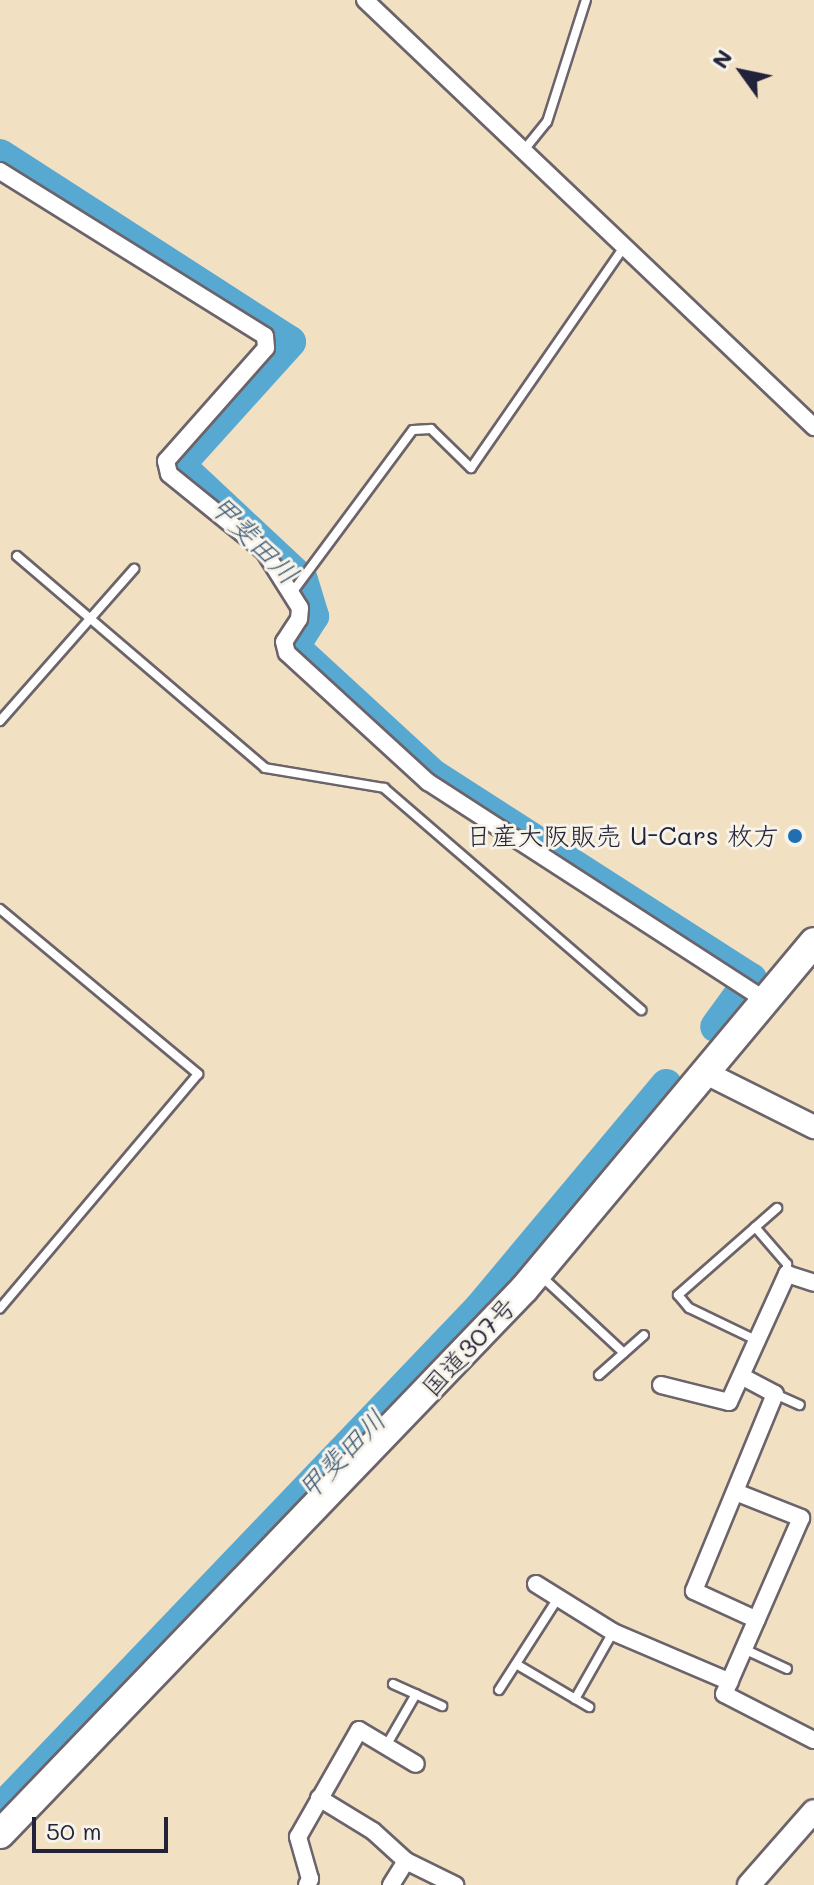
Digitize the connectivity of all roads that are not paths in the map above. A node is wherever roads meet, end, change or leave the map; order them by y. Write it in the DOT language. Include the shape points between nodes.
graph roads {
  1 [pos="365,0"];
  2 [pos="586,0"];
  3 [pos="524,150"];
  4 [pos="0,171"];
  5 [pos="625,246"];
  6 [pos="814,427"];
  7 [pos="17,556"];
  8 [pos="134,569"];
  9 [pos="294,591"];
  10 [pos="89,619"];
  11 [pos="0,721"];
  12 [pos="0,909"];
  13 [pos="814,942"];
  14 [pos="752,992"];
  15 [pos="641,1010"];
  16 [pos="706,1073"];
  17 [pos="814,1127"];
  18 [pos="777,1208"];
  19 [pos="755,1227"];
  20 [pos="538,1272"];
  21 [pos="787,1274"];
  22 [pos="814,1283"];
  23 [pos="0,1308"];
  24 [pos="644,1335"];
  25 [pos="758,1342"];
  26 [pos="624,1353"];
  27 [pos="599,1375"];
  28 [pos="743,1377"];
  29 [pos="661,1385"];
  30 [pos="775,1394"];
  31 [pos="800,1405"];
  32 [pos="738,1493"];
  33 [pos="536,1584"];
  34 [pos="558,1598"];
  35 [pos="757,1620"];
  36 [pos="613,1632"];
  37 [pos="746,1650"];
  38 [pos="516,1664"];
  39 [pos="787,1669"];
  40 [pos="730,1682"];
  41 [pos="393,1684"];
  42 [pos="499,1690"];
  43 [pos="416,1694"];
  44 [pos="575,1699"];
  45 [pos="442,1706"];
  46 [pos="589,1707"];
  47 [pos="814,1740"];
  48 [pos="386,1746"];
  49 [pos="416,1764"];
  50 [pos="319,1798"];
  51 [pos="814,1811"];
  52 [pos="0,1834"];
  53 [pos="406,1861"];
  54 [pos="307,1885"];
  55 [pos="391,1885"];
  56 [pos="455,1885"];
  57 [pos="749,1885"];
  1 -- 3 [label="street"];
  2 -- 3 [label="lane" via="547,122"];
  3 -- 5 [label="street"];
  4 -- 9 [label="street" via="265,336 266,348 166,461 169,474 264,551"];
  5 -- 6 [label="street"];
  5 -- 9 [label="lane" via="471,468 431,429 413,430"];
  7 -- 10 [label="lane"];
  8 -- 10 [label="lane"];
  9 -- 14 [label="street" via="299,619 284,642 287,653 428,782"];
  10 -- 11 [label="lane"];
  10 -- 15 [label="lane" via="265,768 384,788"];
  12 -- 23 [label="lane" via="198,1074"];
  13 -- 14 [label="highway, 国道307号"];
  14 -- 16 [label="highway, 国道307号"];
  16 -- 17 [label="street"];
  16 -- 20 [label="highway, 国道307号"];
  18 -- 19 [label="lane"];
  19 -- 21 [label="lane" via="787,1264"];
  19 -- 25 [label="lane" via="678,1295 689,1308"];
  20 -- 26 [label="lane"];
  20 -- 52 [label="highway, 国道307号"];
  21 -- 22 [label="street"];
  21 -- 25 [label="street"];
  24 -- 26 [label="lane"];
  25 -- 28 [label="street"];
  26 -- 27 [label="lane"];
  28 -- 29 [label="street" via="729,1402"];
  28 -- 30 [label="street"];
  30 -- 31 [label="lane"];
  30 -- 32 [label="street"];
  32 -- 35 [label="street" via="694,1591"];
  32 -- 35 [label="street" via="801,1518"];
  33 -- 34 [label="street"];
  34 -- 36 [label="street"];
  34 -- 38 [label="lane"];
  35 -- 37 [label="street"];
  36 -- 40 [label="street"];
  36 -- 44 [label="lane"];
  37 -- 39 [label="lane"];
  37 -- 40 [label="street"];
  38 -- 42 [label="lane"];
  38 -- 44 [label="lane"];
  40 -- 47 [label="street" via="724,1694"];
  41 -- 43 [label="lane"];
  43 -- 45 [label="lane"];
  43 -- 48 [label="lane"];
  44 -- 46 [label="lane"];
  48 -- 49 [label="street"];
  48 -- 50 [label="street" via="359,1730"];
  50 -- 53 [label="street" via="373,1831"];
  50 -- 54 [label="street" via="298,1837 310,1879"];
  51 -- 57 [label="street"];
  53 -- 55 [label="street"];
  53 -- 56 [label="street"];
}
